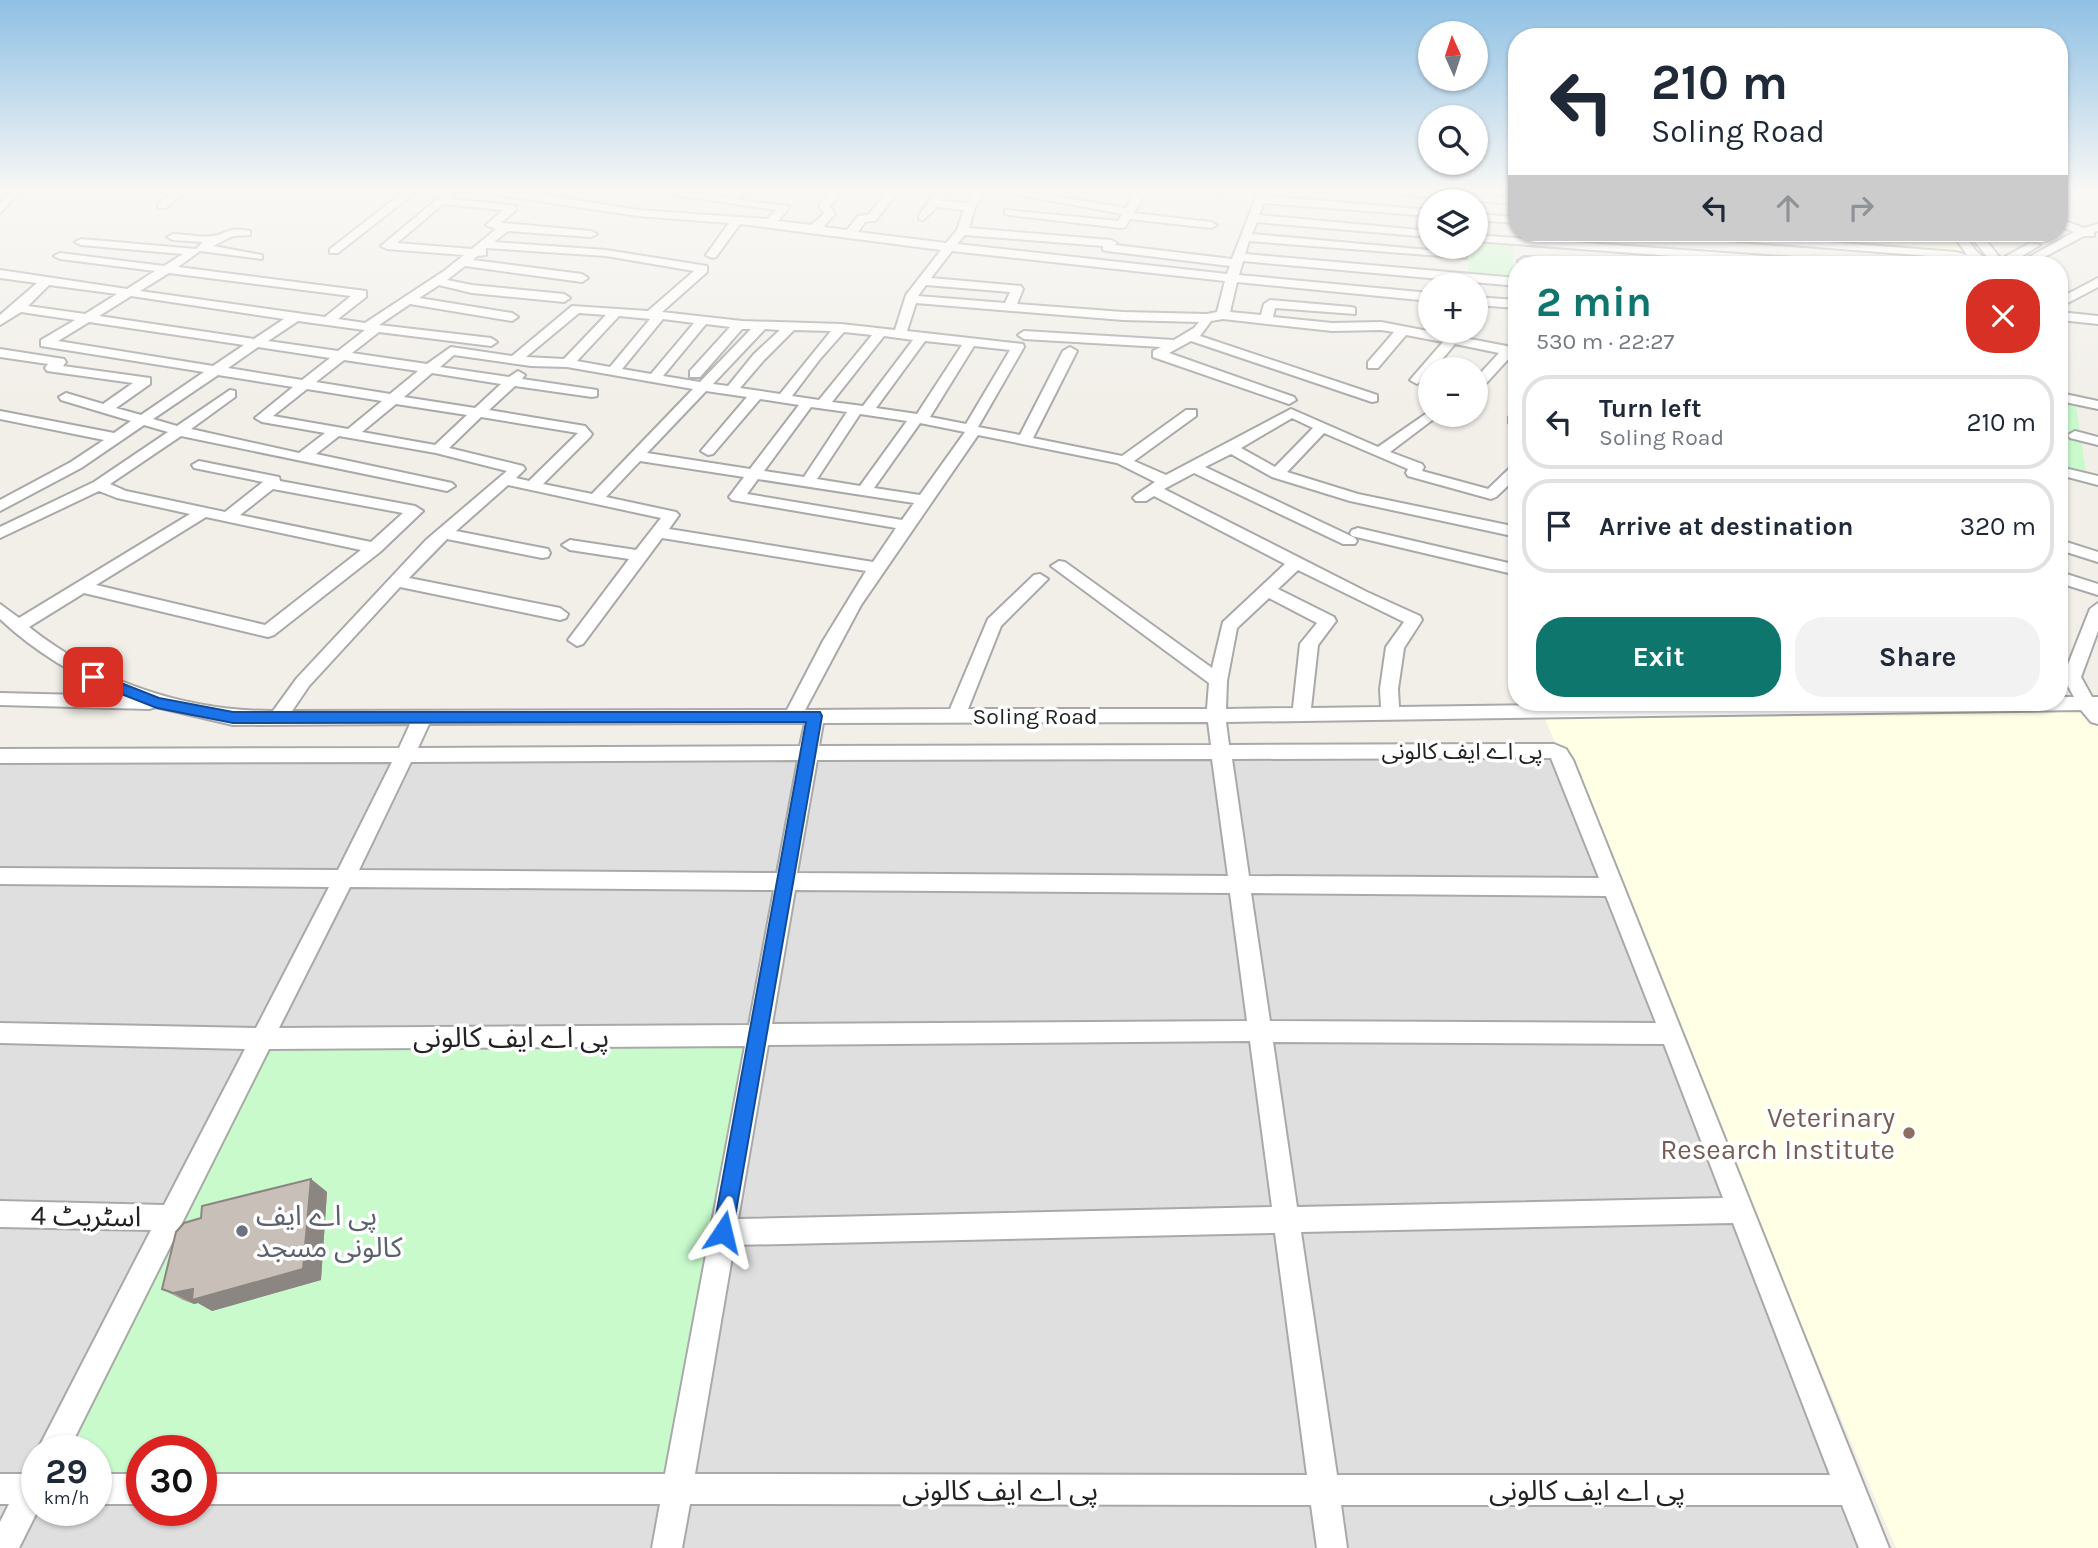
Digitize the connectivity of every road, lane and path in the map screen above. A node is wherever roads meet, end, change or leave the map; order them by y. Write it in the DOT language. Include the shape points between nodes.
graph roads {
  1 [pos="107,262"];
  2 [pos="178,262"];
  3 [pos="464,262"];
  4 [pos="466,262"];
  5 [pos="662,262"];
  6 [pos="939,262"];
  7 [pos="1084,262"];
  8 [pos="1238,262"];
  9 [pos="1263,262"];
  10 [pos="165,270"];
  11 [pos="0,274"];
  12 [pos="1418,277"];
  13 [pos="582,278"];
  14 [pos="1232,278"];
  15 [pos="47,280"];
  16 [pos="437,281"];
  17 [pos="923,281"];
  18 [pos="1488,281"];
  19 [pos="1508,282"];
  20 [pos="2098,282"];
  21 [pos="1353,289"];
  22 [pos="127,292"];
  23 [pos="2080,293"];
  24 [pos="2098,295"];
  25 [pos="1418,296"];
  26 [pos="564,298"];
  27 [pos="911,299"];
  28 [pos="2068,299"];
  29 [pos="408,300"];
  30 [pos="1488,304"];
  31 [pos="1009,307"];
  32 [pos="1508,307"];
  33 [pos="19,308"];
  34 [pos="1350,311"];
  35 [pos="616,312"];
  36 [pos="655,315"];
  37 [pos="1223,315"];
  38 [pos="296,316"];
  39 [pos="512,317"];
  40 [pos="2068,317"];
  41 [pos="1207,318"];
  42 [pos="84,319"];
  43 [pos="1266,320"];
  44 [pos="2098,320"];
  45 [pos="0,321"];
  46 [pos="327,321"];
  47 [pos="702,321"];
  48 [pos="740,325"];
  49 [pos="761,326"];
  50 [pos="790,326"];
  51 [pos="372,327"];
  52 [pos="1349,327"];
  53 [pos="841,328"];
  54 [pos="1403,330"];
  55 [pos="881,332"];
  56 [pos="1418,333"];
  57 [pos="900,334"];
  58 [pos="1024,335"];
  59 [pos="921,337"];
  60 [pos="1189,337"];
  61 [pos="1488,341"];
  62 [pos="491,342"];
  63 [pos="256,343"];
  64 [pos="970,343"];
  65 [pos="1449,343"];
  66 [pos="1176,344"];
  67 [pos="1508,345"];
  68 [pos="1070,351"];
  69 [pos="0,353"];
  70 [pos="1508,354"];
  71 [pos="342,356"];
  72 [pos="514,360"];
  73 [pos="531,362"];
  74 [pos="567,363"];
  75 [pos="1373,365"];
  76 [pos="218,369"];
  77 [pos="430,369"];
  78 [pos="614,370"];
  79 [pos="695,374"];
  80 [pos="1488,374"];
  81 [pos="654,378"];
  82 [pos="1417,380"];
  83 [pos="511,381"];
  84 [pos="307,383"];
  85 [pos="704,387"];
  86 [pos="731,391"];
  87 [pos="592,393"];
  88 [pos="230,394"];
  89 [pos="757,395"];
  90 [pos="66,397"];
  91 [pos="1372,397"];
  92 [pos="2068,397"];
  93 [pos="394,398"];
  94 [pos="783,398"];
  95 [pos="1289,400"];
  96 [pos="816,403"];
  97 [pos="2098,405"];
  98 [pos="106,408"];
  99 [pos="862,410"];
  100 [pos="478,412"];
  101 [pos="1191,413"];
  102 [pos="0,415"];
  103 [pos="918,419"];
  104 [pos="144,420"];
  105 [pos="1418,424"];
  106 [pos="1322,427"];
  107 [pos="972,429"];
  108 [pos="179,431"];
  109 [pos="344,433"];
  110 [pos="2075,435"];
  111 [pos="117,438"];
  112 [pos="1025,440"];
  113 [pos="2098,441"];
  114 [pos="439,449"];
  115 [pos="1231,449"];
  116 [pos="708,451"];
  117 [pos="1379,453"];
  118 [pos="636,456"];
  119 [pos="303,457"];
  120 [pos="1123,462"];
  121 [pos="200,465"];
  122 [pos="1194,467"];
  123 [pos="755,473"];
  124 [pos="2068,473"];
  125 [pos="1278,474"];
  126 [pos="1508,478"];
  127 [pos="504,480"];
  128 [pos="2098,481"];
  129 [pos="272,482"];
  130 [pos="808,482"];
  131 [pos="99,485"];
  132 [pos="447,486"];
  133 [pos="532,486"];
  134 [pos="1499,487"];
  135 [pos="1153,490"];
  136 [pos="1508,490"];
  137 [pos="864,491"];
  138 [pos="595,499"];
  139 [pos="924,500"];
  140 [pos="0,506"];
  141 [pos="204,512"];
  142 [pos="228,517"];
  143 [pos="906,525"];
  144 [pos="1508,529"];
  145 [pos="658,532"];
  146 [pos="0,533"];
  147 [pos="443,533"];
  148 [pos="570,545"];
  149 [pos="374,548"];
  150 [pos="2068,548"];
  151 [pos="542,553"];
  152 [pos="640,556"];
  153 [pos="2098,557"];
  154 [pos="1297,563"];
  155 [pos="1059,566"];
  156 [pos="877,568"];
  157 [pos="1508,568"];
  158 [pos="1040,579"];
  159 [pos="2068,580"];
  160 [pos="397,581"];
  161 [pos="82,587"];
  162 [pos="1267,590"];
  163 [pos="2098,590"];
  164 [pos="2098,609"];
  165 [pos="0,610"];
  166 [pos="560,614"];
  167 [pos="16,627"];
  168 [pos="577,640"];
  169 [pos="1218,681"];
  170 [pos="0,699"];
  171 [pos="157,703"];
  172 [pos="2068,707"];
  173 [pos="2094,708"];
  174 [pos="1542,711"];
  175 [pos="1390,714"];
  176 [pos="1301,715"];
  177 [pos="804,716"];
  178 [pos="956,716"];
  179 [pos="1216,716"];
  180 [pos="423,717"];
  181 [pos="278,718"];
  182 [pos="1221,752"];
  183 [pos="406,753"];
  184 [pos="809,753"];
  185 [pos="0,756"];
  186 [pos="0,876"];
  187 [pos="345,877"];
  188 [pos="786,881"];
  189 [pos="1239,884"];
  190 [pos="1611,887"];
  191 [pos="1259,1031"];
  192 [pos="0,1033"];
  193 [pos="1670,1034"];
  194 [pos="759,1035"];
  195 [pos="263,1039"];
  196 [pos="1739,1210"];
  197 [pos="0,1214"];
  198 [pos="172,1217"];
  199 [pos="1286,1220"];
  200 [pos="723,1232"];
  201 [pos="60,1435"];
  202 [pos="21,1488"];
  203 [pos="0,1489"];
  204 [pos="217,1489"];
  205 [pos="677,1490"];
  206 [pos="1324,1490"];
  207 [pos="1851,1490"];
  208 [pos="21,1513"];
  209 [pos="2,1548"];
  210 [pos="667,1548"];
  211 [pos="1332,1548"];
  212 [pos="1874,1548"];
  1 -- 10 [label="street"];
  2 -- 10 [label="street"];
  3 -- 16 [label="street"];
  4 -- 13 [label="street"];
  5 -- 36 [label="street" via="703,269"];
  6 -- 17 [label="street"];
  7 -- 14 [label="street"];
  8 -- 14 [label="street"];
  9 -- 12 [label="street"];
  10 -- 22 [label="street"];
  10 -- 46 [label="street" via="362,294"];
  11 -- 15 [label="street"];
  14 -- 21 [label="street"];
  14 -- 37 [label="street"];
  15 -- 22 [label="street"];
  15 -- 33 [label="street"];
  16 -- 26 [label="street"];
  16 -- 29 [label="street"];
  17 -- 27 [label="street"];
  17 -- 31 [label="street" via="1017,289"];
  18 -- 19 [label="street"];
  20 -- 23 [label="street"];
  21 -- 25 [label="street"];
  21 -- 34 [label="street"];
  22 -- 38 [label="street"];
  22 -- 42 [label="street"];
  23 -- 24 [label="street"];
  23 -- 28 [label="street"];
  27 -- 31 [label="street"];
  27 -- 57 [label="street"];
  29 -- 39 [label="street"];
  29 -- 51 [label="street"];
  30 -- 32 [label="street"];
  31 -- 41 [label="street"];
  33 -- 42 [label="street"];
  33 -- 45 [label="street"];
  34 -- 43 [label="street" via="1270,304"];
  34 -- 52 [label="street"];
  35 -- 36 [label="street"];
  35 -- 72 [label="street" via="576,309"];
  35 -- 74 [label="street"];
  36 -- 47 [label="street"];
  36 -- 78 [label="street"];
  37 -- 41 [label="street"];
  37 -- 43 [label="street"];
  38 -- 46 [label="street"];
  38 -- 63 [label="street"];
  40 -- 44 [label="street"];
  41 -- 60 [label="street"];
  42 -- 63 [label="street"];
  42 -- 76 [label="street" via="46,343"];
  43 -- 52 [label="street"];
  46 -- 51 [label="street"];
  47 -- 48 [label="street"];
  47 -- 81 [label="street"];
  48 -- 49 [label="street"];
  48 -- 79 [label="street"];
  49 -- 50 [label="street"];
  49 -- 85 [label="street"];
  50 -- 53 [label="street"];
  50 -- 86 [label="street"];
  51 -- 62 [label="street"];
  51 -- 71 [label="street"];
  52 -- 54 [label="street"];
  53 -- 55 [label="street"];
  53 -- 94 [label="street"];
  54 -- 56 [label="street"];
  54 -- 75 [label="street"];
  55 -- 57 [label="street"];
  55 -- 96 [label="street"];
  57 -- 59 [label="street"];
  58 -- 66 [label="street"];
  59 -- 64 [label="street"];
  59 -- 99 [label="street"];
  60 -- 66 [label="street"];
  60 -- 91 [label="street"];
  61 -- 67 [label="street"];
  63 -- 71 [label="street"];
  63 -- 76 [label="street"];
  64 -- 103 [label="street"];
  64 -- 107 [label="street" via="1018,347"];
  65 -- 82 [label="street"];
  66 -- 95 [label="street" via="1158,354"];
  68 -- 112 [label="street"];
  69 -- 98 [label="street" via="59,362 52,368 145,381"];
  70 -- 80 [label="street"];
  71 -- 77 [label="street"];
  71 -- 84 [label="street"];
  72 -- 73 [label="street"];
  72 -- 77 [label="street" via="451,351"];
  73 -- 74 [label="street"];
  73 -- 83 [label="street"];
  74 -- 78 [label="street"];
  76 -- 84 [label="street"];
  76 -- 104 [label="street"];
  77 -- 83 [label="street"];
  77 -- 93 [label="street"];
  78 -- 81 [label="street"];
  81 -- 85 [label="street"];
  83 -- 87 [label="street"];
  83 -- 100 [label="street"];
  84 -- 93 [label="street"];
  84 -- 109 [label="street" via="262,418"];
  85 -- 86 [label="street"];
  85 -- 118 [label="street"];
  86 -- 89 [label="street"];
  88 -- 108 [label="street"];
  89 -- 94 [label="street"];
  89 -- 116 [label="street"];
  90 -- 98 [label="street"];
  92 -- 97 [label="street"];
  93 -- 100 [label="street"];
  93 -- 109 [label="street"];
  94 -- 96 [label="street"];
  96 -- 99 [label="street"];
  96 -- 123 [label="street"];
  98 -- 104 [label="street"];
  99 -- 103 [label="street"];
  99 -- 130 [label="street"];
  100 -- 114 [label="street"];
  100 -- 133 [label="street" via="582,432"];
  101 -- 120 [label="street"];
  102 -- 111 [label="street"];
  103 -- 107 [label="street"];
  103 -- 137 [label="street"];
  104 -- 108 [label="street"];
  104 -- 111 [label="street"];
  105 -- 117 [label="street"];
  106 -- 115 [label="street" via="1291,413"];
  106 -- 117 [label="street"];
  106 -- 125 [label="street"];
  107 -- 112 [label="street"];
  107 -- 139 [label="street"];
  108 -- 119 [label="street"];
  108 -- 131 [label="street"];
  109 -- 114 [label="street"];
  109 -- 119 [label="street"];
  110 -- 113 [label="street"];
  111 -- 140 [label="street"];
  112 -- 120 [label="street"];
  114 -- 127 [label="street" via="518,469"];
  115 -- 122 [label="street"];
  115 -- 125 [label="street"];
  117 -- 134 [label="street" via="1418,467 1413,473 1491,494"];
  118 -- 123 [label="street"];
  118 -- 138 [label="street"];
  119 -- 129 [label="street"];
  119 -- 132 [label="street"];
  120 -- 135 [label="street"];
  121 -- 129 [label="street"];
  122 -- 135 [label="street"];
  122 -- 157 [label="street" via="1353,537"];
  123 -- 130 [label="street"];
  123 -- 143 [label="street" via="737,497"];
  124 -- 128 [label="street"];
  125 -- 144 [label="street" via="1355,498"];
  126 -- 134 [label="street"];
  127 -- 133 [label="street"];
  127 -- 147 [label="street"];
  129 -- 142 [label="street"];
  129 -- 149 [label="street" via="415,512"];
  130 -- 137 [label="street"];
  131 -- 141 [label="street" via="122,495"];
  131 -- 146 [label="street"];
  133 -- 138 [label="street"];
  134 -- 136 [label="street"];
  135 -- 154 [label="street"];
  137 -- 139 [label="street"];
  138 -- 145 [label="street" via="671,515"];
  139 -- 143 [label="street"];
  141 -- 142 [label="street"];
  141 -- 161 [label="street"];
  142 -- 149 [label="street"];
  143 -- 156 [label="street"];
  145 -- 152 [label="street"];
  145 -- 156 [label="street"];
  147 -- 151 [label="street"];
  147 -- 160 [label="street"];
  148 -- 152 [label="street"];
  149 -- 161 [label="street" via="268,631"];
  150 -- 153 [label="street"];
  152 -- 168 [label="street"];
  154 -- 162 [label="street"];
  154 -- 175 [label="street" via="1413,620 1395,647"];
  155 -- 169 [label="street"];
  156 -- 177 [label="street" via="813,673"];
  158 -- 178 [label="street" via="994,624"];
  159 -- 163 [label="street"];
  160 -- 166 [label="street"];
  160 -- 181 [label="street" via="303,682"];
  161 -- 167 [label="street"];
  162 -- 169 [label="street" via="1228,626"];
  162 -- 176 [label="street" via="1328,621 1309,644"];
  164 -- 173 [label="street" via="2072,677"];
  165 -- 167 [label="street, Soling Road"];
  167 -- 171 [label="street, Soling Road" via="93,677"];
  169 -- 179 [label="street"];
  170 -- 171 [label="street"];
  171 -- 181 [label="street, Soling Road" via="233,718"];
  172 -- 173 [label="street, Soling Road"];
  174 -- 175 [label="street, Soling Road"];
  175 -- 176 [label="street, Soling Road"];
  176 -- 179 [label="street, Soling Road"];
  177 -- 178 [label="street, Soling Road"];
  177 -- 180 [label="street, Soling Road"];
  177 -- 184 [label="street"];
  178 -- 179 [label="street, Soling Road"];
  179 -- 182 [label="street"];
  180 -- 181 [label="street, Soling Road"];
  180 -- 183 [label="street"];
  182 -- 184 [label="street, پی اے ایف کالونی"];
  182 -- 189 [label="street"];
  182 -- 190 [label="street, پی اے ایف کالونی" via="1554,751 1563,761"];
  183 -- 184 [label="street, پی اے ایف کالونی"];
  183 -- 185 [label="street, پی اے ایف کالونی"];
  183 -- 187 [label="street"];
  184 -- 188 [label="street"];
  186 -- 187 [label="street"];
  187 -- 188 [label="street"];
  187 -- 195 [label="street"];
  188 -- 189 [label="street"];
  188 -- 194 [label="street"];
  189 -- 190 [label="street"];
  189 -- 191 [label="street"];
  190 -- 193 [label="street, پی اے ایف کالونی"];
  191 -- 193 [label="street, پی اے ایف کالونی"];
  191 -- 194 [label="street, پی اے ایف کالونی"];
  191 -- 199 [label="street"];
  192 -- 195 [label="street, پی اے ایف کالونی"];
  193 -- 196 [label="street, پی اے ایف کالونی"];
  194 -- 195 [label="street, پی اے ایف کالونی"];
  194 -- 200 [label="street"];
  195 -- 198 [label="street"];
  196 -- 199 [label="street"];
  196 -- 207 [label="street, پی اے ایف کالونی"];
  197 -- 198 [label="street, اسٹریٹ 4"];
  198 -- 201 [label="street"];
  199 -- 200 [label="street"];
  199 -- 206 [label="street"];
  200 -- 205 [label="street"];
  202 -- 203 [label="street"];
  204 -- 205 [label="street, پی اے ایف کالونی"];
  205 -- 206 [label="street, پی اے ایف کالونی"];
  205 -- 210 [label="street"];
  206 -- 207 [label="street, پی اے ایف کالونی"];
  206 -- 211 [label="street"];
  207 -- 212 [label="street, پی اے ایف کالونی"];
  208 -- 209 [label="street"];
}
